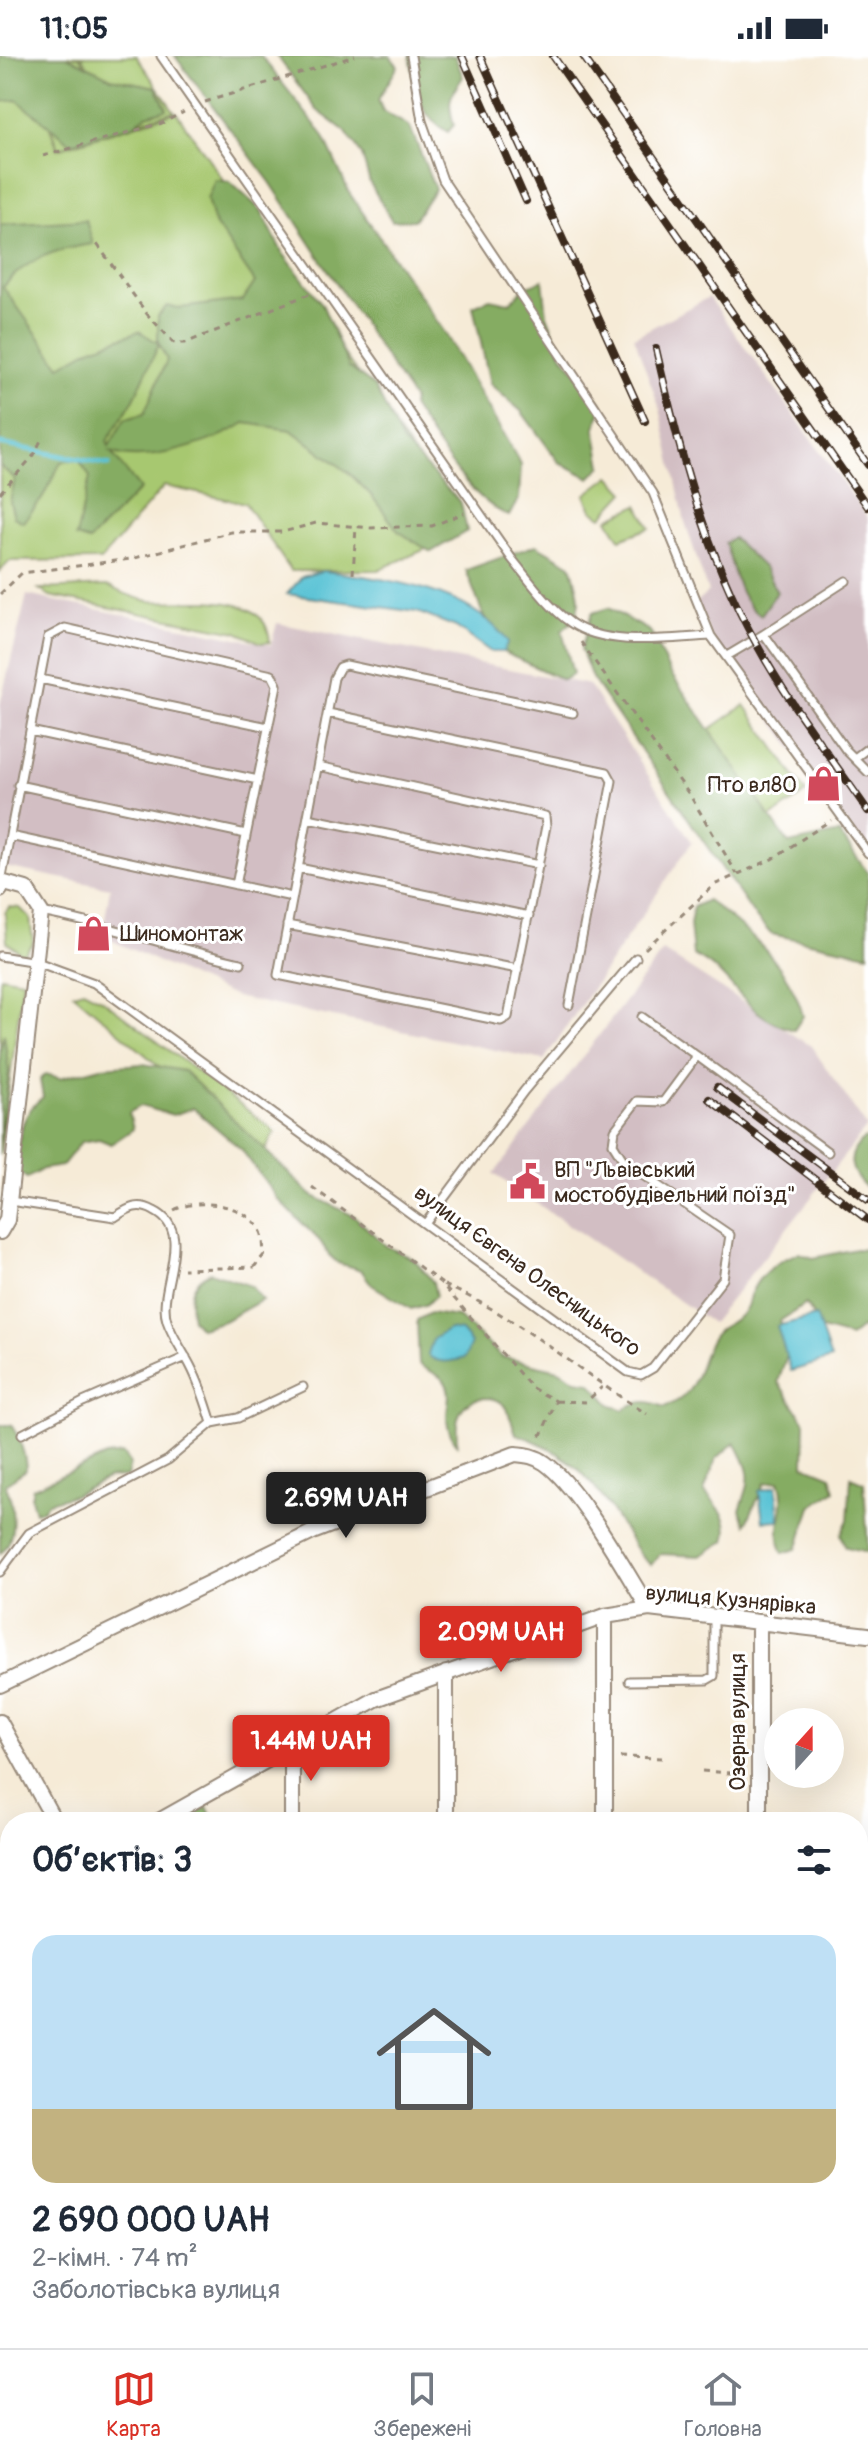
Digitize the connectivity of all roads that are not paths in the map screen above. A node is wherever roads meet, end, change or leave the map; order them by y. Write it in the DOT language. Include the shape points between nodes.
graph roads {
  1 [pos="161,56"];
  2 [pos="411,56"];
  3 [pos="846,581"];
  4 [pos="764,634"];
  5 [pos="711,636"];
  6 [pos="727,656"];
  7 [pos="40,679"];
  8 [pos="328,713"];
  9 [pos="573,713"];
  10 [pos="268,727"];
  11 [pos="30,731"];
  12 [pos="868,748"];
  13 [pos="856,757"];
  14 [pos="318,766"];
  15 [pos="868,772"];
  16 [pos="258,780"];
  17 [pos="18,785"];
  18 [pos="308,818"];
  19 [pos="246,834"];
  20 [pos="10,836"];
  21 [pos="868,853"];
  22 [pos="539,865"];
  23 [pos="299,868"];
  24 [pos="1,882"];
  25 [pos="236,885"];
  26 [pos="0,890"];
  27 [pos="292,897"];
  28 [pos="41,912"];
  29 [pos="529,916"];
  30 [pos="287,925"];
  31 [pos="0,956"];
  32 [pos="636,958"];
  33 [pos="37,962"];
  34 [pos="241,963"];
  35 [pos="518,969"];
  36 [pos="569,1005"];
  37 [pos="642,1017"];
  38 [pos="697,1056"];
  39 [pos="828,1152"];
  40 [pos="9,1201"];
  41 [pos="425,1224"];
  42 [pos="0,1232"];
  43 [pos="186,1357"];
  44 [pos="303,1387"];
  45 [pos="212,1423"];
  46 [pos="22,1434"];
  47 [pos="0,1572"];
  48 [pos="649,1609"];
  49 [pos="605,1616"];
  50 [pos="714,1616"];
  51 [pos="759,1622"];
  52 [pos="868,1635"];
  53 [pos="446,1673"];
  54 [pos="629,1681"];
  55 [pos="0,1685"];
  56 [pos="0,1722"];
  57 [pos="292,1744"];
  58 [pos="50,1812"];
  59 [pos="174,1812"];
  60 [pos="292,1812"];
  61 [pos="446,1812"];
  62 [pos="605,1812"];
  63 [pos="759,1812"];
  1 -- 5 [label="lane" via="543,597 572,624 607,636"];
  2 -- 5 [label="lane" via="422,121 443,180 653,493"];
  3 -- 4 [label="lane"];
  4 -- 6 [label="lane"];
  4 -- 13 [label="lane"];
  5 -- 6 [label="lane"];
  6 -- 21 [label="lane"];
  7 -- 10 [label="lane"];
  7 -- 10 [label="lane" via="48,637 65,628 272,675 277,685"];
  7 -- 11 [label="lane"];
  8 -- 9 [label="lane" via="334,678 346,665"];
  8 -- 14 [label="lane"];
  8 -- 36 [label="lane" via="607,772 612,781"];
  10 -- 16 [label="lane"];
  11 -- 16 [label="lane"];
  11 -- 17 [label="lane"];
  12 -- 13 [label="lane"];
  13 -- 15 [label="lane"];
  14 -- 18 [label="lane"];
  14 -- 22 [label="lane" via="537,812 545,816 546,826"];
  16 -- 19 [label="lane"];
  17 -- 19 [label="lane"];
  17 -- 20 [label="lane"];
  18 -- 22 [label="lane"];
  18 -- 23 [label="lane"];
  19 -- 25 [label="lane"];
  20 -- 24 [label="lane"];
  20 -- 25 [label="lane"];
  22 -- 29 [label="lane"];
  23 -- 27 [label="lane"];
  23 -- 29 [label="lane"];
  24 -- 26 [label="street"];
  24 -- 28 [label="street" via="26,889"];
  25 -- 27 [label="lane"];
  27 -- 30 [label="lane"];
  28 -- 33 [label="street"];
  28 -- 34 [label="lane"];
  29 -- 35 [label="lane"];
  30 -- 35 [label="lane"];
  30 -- 35 [label="lane" via="278,967 284,978 492,1022 508,1017"];
  31 -- 33 [label="lane, вулиця Євгена Олесницького"];
  32 -- 41 [label="lane" via="524,1091"];
  33 -- 40 [label="street"];
  33 -- 41 [label="lane, вулиця Євгена Олесницького" via="94,983"];
  37 -- 38 [label="lane"];
  38 -- 39 [label="lane"];
  38 -- 41 [label="lane, вулиця Євгена Олесницького" via="663,1102 637,1101 615,1130 613,1144 625,1163 730,1235 723,1279 653,1368 641,1375 628,1372"];
  40 -- 42 [label="street"];
  40 -- 43 [label="lane" via="115,1217 132,1206 147,1207 163,1215 172,1230 166,1318"];
  43 -- 45 [label="lane"];
  43 -- 46 [label="lane"];
  44 -- 45 [label="lane" via="238,1418"];
  45 -- 47 [label="lane" via="168,1460 26,1535"];
  48 -- 49 [label="street, вулиця Кузнярівка"];
  48 -- 50 [label="street, вулиця Кузнярівка"];
  48 -- 55 [label="street" via="588,1513 547,1464 515,1454 315,1531"];
  49 -- 53 [label="street, вулиця Кузнярівка"];
  49 -- 62 [label="street"];
  50 -- 51 [label="street, вулиця Кузнярівка"];
  50 -- 54 [label="lane" via="714,1676"];
  51 -- 52 [label="street, вулиця Кузнярівка"];
  51 -- 63 [label="street, Озерна вулиця"];
  53 -- 57 [label="street, вулиця Кузнярівка" via="376,1699"];
  53 -- 61 [label="street"];
  56 -- 58 [label="street"];
  57 -- 59 [label="street, вулиця Кузнярівка"];
  57 -- 60 [label="street"];
}
